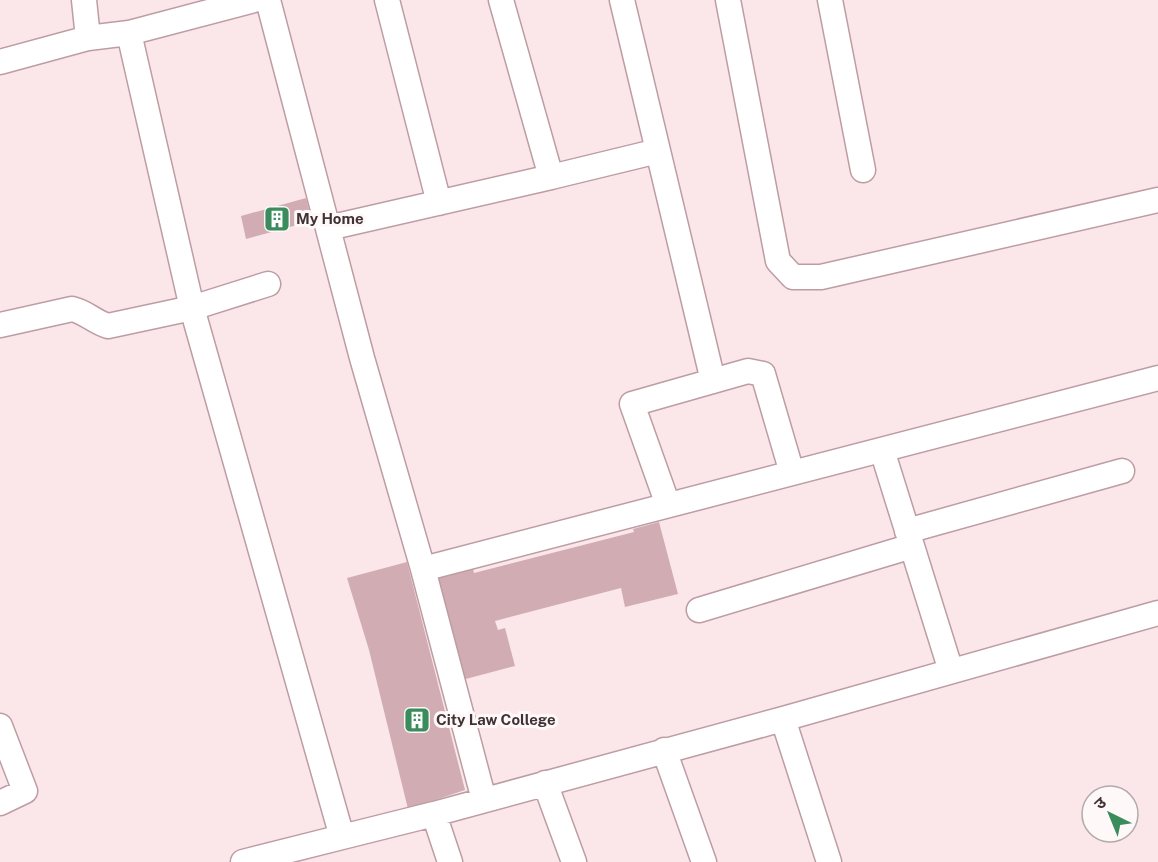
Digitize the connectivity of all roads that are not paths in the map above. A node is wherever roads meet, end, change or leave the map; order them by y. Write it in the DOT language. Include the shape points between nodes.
graph roads {
  1 [pos="84,0"];
  2 [pos="255,0"];
  3 [pos="268,0"];
  4 [pos="387,0"];
  5 [pos="501,0"];
  6 [pos="622,0"];
  7 [pos="728,0"];
  8 [pos="830,0"];
  9 [pos="129,33"];
  10 [pos="88,38"];
  11 [pos="0,62"];
  12 [pos="658,152"];
  13 [pos="863,170"];
  14 [pos="551,177"];
  15 [pos="1158,200"];
  16 [pos="439,202"];
  17 [pos="328,228"];
  18 [pos="268,284"];
  19 [pos="192,308"];
  20 [pos="0,326"];
  21 [pos="1158,378"];
  22 [pos="713,381"];
  23 [pos="882,450"];
  24 [pos="1122,471"];
  25 [pos="792,473"];
  26 [pos="668,505"];
  27 [pos="910,538"];
  28 [pos="423,569"];
  29 [pos="699,610"];
  30 [pos="1158,613"];
  31 [pos="951,671"];
  32 [pos="783,719"];
  33 [pos="0,726"];
  34 [pos="664,750"];
  35 [pos="545,783"];
  36 [pos="484,800"];
  37 [pos="0,803"];
  38 [pos="434,814"];
  39 [pos="342,837"];
  40 [pos="243,862"];
  41 [pos="450,862"];
  42 [pos="573,862"];
  43 [pos="704,862"];
  44 [pos="829,862"];
  1 -- 10 [label="street"];
  2 -- 9 [label="street"];
  3 -- 17 [label="street"];
  4 -- 16 [label="street"];
  5 -- 14 [label="street"];
  6 -- 12 [label="street"];
  7 -- 15 [label="street" via="778,261 793,277 821,277"];
  8 -- 13 [label="street"];
  9 -- 10 [label="street"];
  9 -- 19 [label="street"];
  10 -- 11 [label="street"];
  12 -- 14 [label="street"];
  12 -- 22 [label="street"];
  14 -- 16 [label="street"];
  16 -- 17 [label="street"];
  17 -- 28 [label="street"];
  18 -- 19 [label="street"];
  19 -- 20 [label="street" via="108,326 72,309"];
  19 -- 39 [label="street"];
  21 -- 23 [label="street"];
  22 -- 25 [label="street" via="748,372 763,374"];
  22 -- 26 [label="street" via="632,404"];
  23 -- 25 [label="street"];
  23 -- 27 [label="street"];
  24 -- 27 [label="street"];
  25 -- 26 [label="street"];
  26 -- 28 [label="street"];
  27 -- 29 [label="street"];
  27 -- 31 [label="street"];
  28 -- 36 [label="street"];
  30 -- 31 [label="street"];
  31 -- 32 [label="street"];
  32 -- 34 [label="street"];
  32 -- 44 [label="street"];
  33 -- 37 [label="street" via="25,791"];
  34 -- 35 [label="street"];
  34 -- 43 [label="street"];
  35 -- 36 [label="street"];
  35 -- 42 [label="street"];
  36 -- 38 [label="street"];
  38 -- 39 [label="street"];
  38 -- 41 [label="street"];
  39 -- 40 [label="street"];
}
